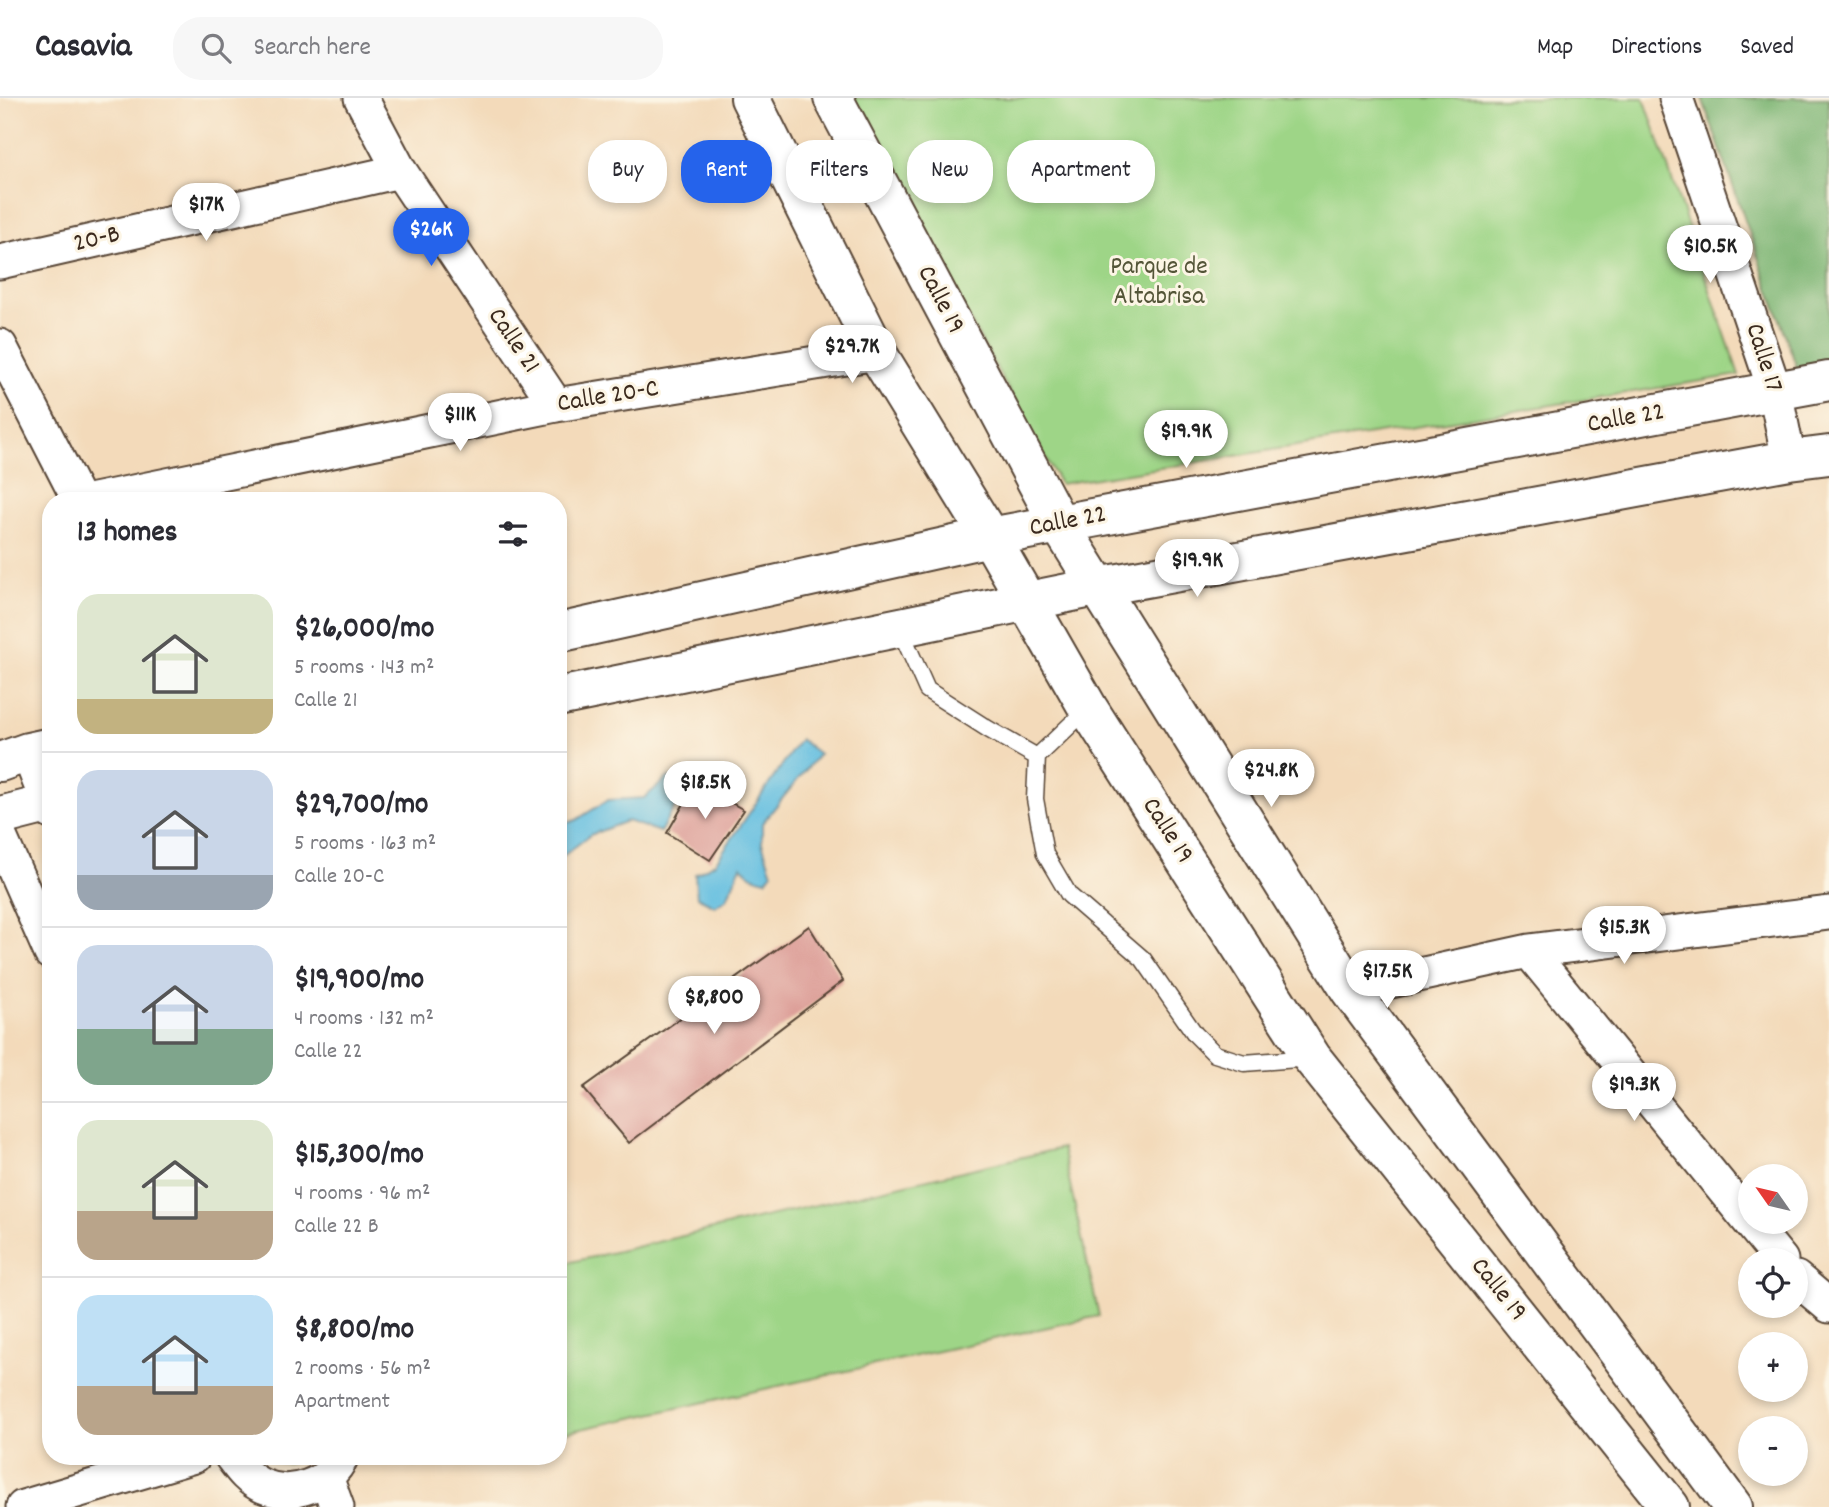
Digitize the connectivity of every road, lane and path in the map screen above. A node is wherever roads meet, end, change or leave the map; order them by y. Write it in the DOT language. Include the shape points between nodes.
graph roads {
  1 [pos="360,98"];
  2 [pos="750,98"];
  3 [pos="833,98"];
  4 [pos="1676,98"];
  5 [pos="400,171"];
  6 [pos="0,262"];
  7 [pos="0,346"];
  8 [pos="877,353"];
  9 [pos="1829,381"];
  10 [pos="1775,391"];
  11 [pos="555,405"];
  12 [pos="1829,455"];
  13 [pos="1790,460"];
  14 [pos="75,492"];
  15 [pos="133,492"];
  16 [pos="1059,524"];
  17 [pos="990,537"];
  18 [pos="1097,587"];
  19 [pos="1027,601"];
  20 [pos="899,626"];
  21 [pos="567,632"];
  22 [pos="567,695"];
  23 [pos="1088,708"];
  24 [pos="26,754"];
  25 [pos="1037,757"];
  26 [pos="42,789"];
  27 [pos="42,808"];
  28 [pos="0,816"];
  29 [pos="0,837"];
  30 [pos="1829,913"];
  31 [pos="42,933"];
  32 [pos="1529,951"];
  33 [pos="1350,990"];
  34 [pos="1312,1058"];
  35 [pos="1771,1248"];
  36 [pos="1808,1288"];
  37 [pos="1829,1306"];
  38 [pos="164,1465"];
  39 [pos="238,1465"];
  40 [pos="335,1480"];
  41 [pos="1732,1506"];
  42 [pos="23,1507"];
  43 [pos="1670,1507"];
  1 -- 5 [label="street, Calle 21"];
  2 -- 8 [label="street, Calle 19"];
  3 -- 16 [label="street, Calle 19"];
  4 -- 10 [label="street, Calle 17"];
  5 -- 6 [label="street, 20-B"];
  5 -- 11 [label="street, Calle 21"];
  7 -- 14 [label="street"];
  8 -- 11 [label="street, Calle 20-C"];
  8 -- 17 [label="street, Calle 19"];
  9 -- 10 [label="street, Calle 22"];
  10 -- 13 [label="street, Calle 17"];
  10 -- 16 [label="street, Calle 22"];
  11 -- 15 [label="street, Calle 20-C"];
  12 -- 13 [label="street"];
  13 -- 18 [label="street"];
  16 -- 17 [label="street, Calle 22"];
  16 -- 18 [label="street, Calle 19"];
  17 -- 19 [label="street, Calle 19"];
  17 -- 21 [label="street, Calle 22"];
  18 -- 19 [label="street"];
  18 -- 33 [label="street, Calle 19"];
  19 -- 20 [label="street"];
  19 -- 23 [label="street, Calle 19"];
  20 -- 22 [label="street"];
  20 -- 25 [label="lane" via="927,690"];
  23 -- 25 [label="lane"];
  23 -- 34 [label="street, Calle 19"];
  24 -- 26 [label="street"];
  25 -- 34 [label="lane" via="1035,799 1045,854 1069,895 1143,959 1195,1034 1215,1054 1244,1063"];
  27 -- 28 [label="street"];
  29 -- 31 [label="street"];
  30 -- 32 [label="street"];
  32 -- 33 [label="street"];
  32 -- 35 [label="street"];
  33 -- 41 [label="street, Calle 19"];
  34 -- 43 [label="street, Calle 19"];
  36 -- 37 [label="street"];
  38 -- 42 [label="street"];
  39 -- 40 [label="street" via="262,1486 283,1491"];
}
